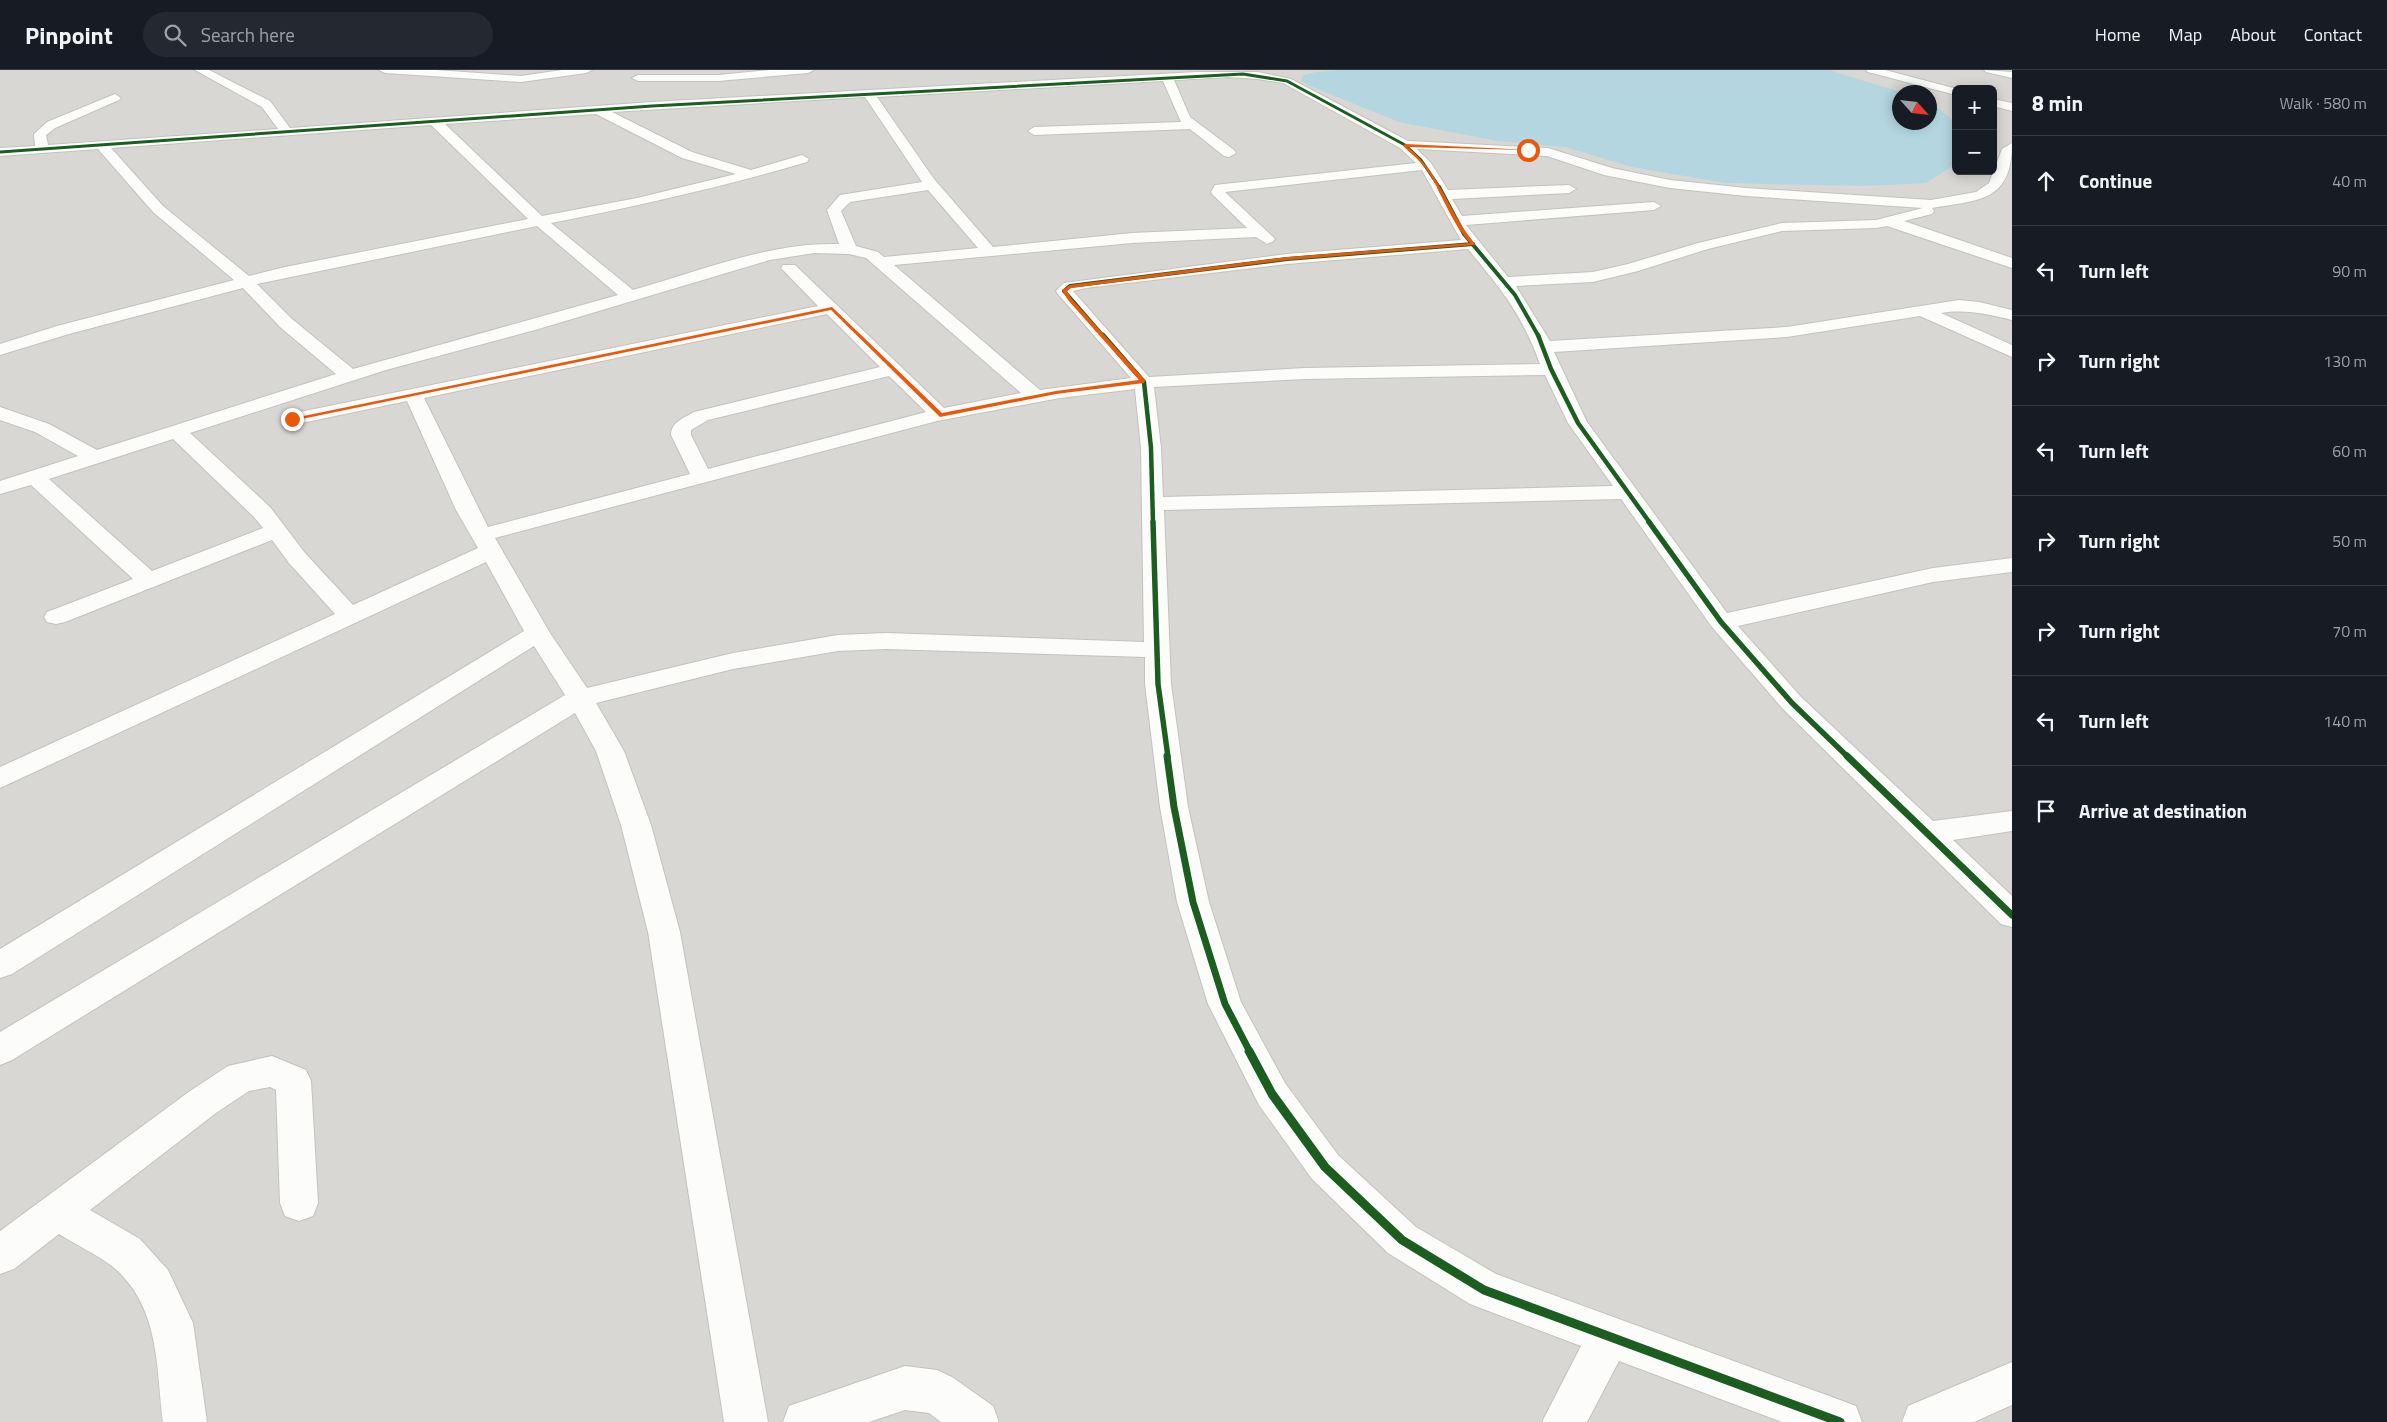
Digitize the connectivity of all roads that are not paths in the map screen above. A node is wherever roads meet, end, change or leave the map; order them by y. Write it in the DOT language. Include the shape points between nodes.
graph roads {
  1 [pos="205,70"];
  2 [pos="385,70"];
  3 [pos="586,70"];
  4 [pos="808,70"];
  5 [pos="1872,70"];
  6 [pos="1990,70"];
  7 [pos="1290,71"];
  8 [pos="1252,72"];
  9 [pos="634,74"];
  10 [pos="1008,75"];
  11 [pos="2012,75"];
  12 [pos="1167,77"];
  13 [pos="1041,84"];
  14 [pos="1952,91"];
  15 [pos="869,94"];
  16 [pos="650,97"];
  17 [pos="115,98"];
  18 [pos="1997,103"];
  19 [pos="2012,107"];
  20 [pos="598,110"];
  21 [pos="435,122"];
  22 [pos="1192,125"];
  23 [pos="1034,131"];
  24 [pos="287,132"];
  25 [pos="101,145"];
  26 [pos="1405,145"];
  27 [pos="2012,147"];
  28 [pos="42,149"];
  29 [pos="0,152"];
  30 [pos="1228,152"];
  31 [pos="802,159"];
  32 [pos="1426,166"];
  33 [pos="752,174"];
  34 [pos="931,185"];
  35 [pos="1569,189"];
  36 [pos="1442,195"];
  37 [pos="1958,201"];
  38 [pos="1654,206"];
  39 [pos="539,220"];
  40 [pos="1456,221"];
  41 [pos="1891,222"];
  42 [pos="1259,232"];
  43 [pos="1473,244"];
  44 [pos="849,249"];
  45 [pos="989,251"];
  46 [pos="1288,259"];
  47 [pos="880,262"];
  48 [pos="2012,263"];
  49 [pos="789,268"];
  50 [pos="246,282"];
  51 [pos="1505,282"];
  52 [pos="631,297"];
  53 [pos="832,308"];
  54 [pos="1923,311"];
  55 [pos="2012,316"];
  56 [pos="1543,347"];
  57 [pos="0,350"];
  58 [pos="2012,352"];
  59 [pos="894,369"];
  60 [pos="1551,369"];
  61 [pos="350,376"];
  62 [pos="1144,382"];
  63 [pos="413,394"];
  64 [pos="1036,396"];
  65 [pos="0,413"];
  66 [pos="940,415"];
  67 [pos="292,419"];
  68 [pos="176,431"];
  69 [pos="95,457"];
  70 [pos="35,477"];
  71 [pos="702,477"];
  72 [pos="0,488"];
  73 [pos="1628,492"];
  74 [pos="1152,504"];
  75 [pos="276,531"];
  76 [pos="486,543"];
  77 [pos="2012,565"];
  78 [pos="148,580"];
  79 [pos="56,616"];
  80 [pos="350,616"];
  81 [pos="1721,622"];
  82 [pos="538,634"];
  83 [pos="1157,650"];
  84 [pos="580,698"];
  85 [pos="0,778"];
  86 [pos="2012,821"];
  87 [pos="1926,833"];
  88 [pos="2012,915"];
  89 [pos="0,964"];
  90 [pos="0,1050"];
  91 [pos="300,1203"];
  92 [pos="58,1212"];
  93 [pos="0,1255"];
  94 [pos="1609,1336"];
  95 [pos="2012,1383"];
  96 [pos="185,1422"];
  97 [pos="746,1422"];
  98 [pos="805,1422"];
  99 [pos="977,1422"];
  100 [pos="1564,1422"];
  101 [pos="1840,1422"];
  102 [pos="1924,1422"];
  1 -- 24 [label="street" via="266,104"];
  2 -- 3 [label="street" via="522,79"];
  4 -- 9 [label="street" via="718,78"];
  5 -- 14 [label="street"];
  6 -- 11 [label="street"];
  7 -- 8 [label="street"];
  8 -- 12 [label="street"];
  8 -- 26 [label="street" via="1287,81"];
  9 -- 16 [label="street"];
  10 -- 13 [label="street"];
  12 -- 13 [label="street"];
  12 -- 22 [label="street" via="1185,119"];
  13 -- 15 [label="street"];
  15 -- 16 [label="street"];
  15 -- 34 [label="street"];
  16 -- 20 [label="street"];
  17 -- 28 [label="street" via="51,125 40,134"];
  18 -- 19 [label="street"];
  20 -- 21 [label="street"];
  20 -- 33 [label="street" via="687,155"];
  21 -- 24 [label="street"];
  21 -- 39 [label="street"];
  22 -- 23 [label="street"];
  22 -- 30 [label="street"];
  24 -- 25 [label="street"];
  25 -- 28 [label="street"];
  25 -- 50 [label="street" via="158,209"];
  26 -- 32 [label="street"];
  26 -- 37 [label="street" via="1548,152 1638,179 1746,192 1931,204"];
  27 -- 37 [label="street" via="1995,185 1980,196"];
  28 -- 29 [label="street"];
  31 -- 33 [label="street"];
  32 -- 36 [label="street"];
  32 -- 42 [label="street" via="1220,188 1218,192 1223,198"];
  33 -- 39 [label="street" via="637,202"];
  34 -- 44 [label="street" via="845,198 834,210"];
  34 -- 45 [label="street"];
  35 -- 36 [label="street"];
  36 -- 40 [label="street"];
  37 -- 41 [label="street"];
  38 -- 40 [label="street"];
  39 -- 50 [label="street"];
  39 -- 52 [label="street"];
  40 -- 43 [label="street"];
  41 -- 48 [label="street"];
  41 -- 51 [label="street" via="1782,227 1610,273"];
  42 -- 45 [label="street" via="1132,238"];
  42 -- 46 [label="street"];
  43 -- 46 [label="street"];
  43 -- 51 [label="street"];
  44 -- 47 [label="street" via="872,255"];
  44 -- 52 [label="street" via="814,248 768,256"];
  45 -- 47 [label="street"];
  46 -- 62 [label="street" via="1086,283 1070,286 1064,291"];
  47 -- 64 [label="street"];
  49 -- 53 [label="street"];
  50 -- 57 [label="street"];
  50 -- 61 [label="street" via="286,323"];
  51 -- 56 [label="street"];
  52 -- 61 [label="street"];
  53 -- 59 [label="street"];
  53 -- 63 [label="street"];
  54 -- 55 [label="street" via="1979,307"];
  54 -- 56 [label="street" via="1787,332"];
  54 -- 58 [label="street"];
  56 -- 60 [label="street"];
  59 -- 66 [label="street"];
  59 -- 71 [label="street" via="690,421 681,428 681,435"];
  60 -- 62 [label="street" via="1210,377"];
  60 -- 73 [label="street" via="1578,423"];
  61 -- 68 [label="street"];
  62 -- 64 [label="street"];
  62 -- 74 [label="street"];
  63 -- 67 [label="street"];
  63 -- 76 [label="street" via="467,510"];
  64 -- 66 [label="street"];
  65 -- 69 [label="street" via="42,428"];
  66 -- 71 [label="street"];
  68 -- 69 [label="street"];
  68 -- 75 [label="street" via="262,512"];
  69 -- 70 [label="street"];
  70 -- 72 [label="street"];
  70 -- 78 [label="street"];
  71 -- 76 [label="street"];
  73 -- 74 [label="street"];
  73 -- 81 [label="street"];
  74 -- 83 [label="street"];
  75 -- 78 [label="street"];
  75 -- 80 [label="street"];
  76 -- 80 [label="street"];
  76 -- 82 [label="street"];
  77 -- 81 [label="street" via="1932,575"];
  78 -- 79 [label="street"];
  80 -- 85 [label="street"];
  81 -- 87 [label="street" via="1792,703"];
  82 -- 84 [label="street"];
  82 -- 89 [label="street"];
  83 -- 84 [label="street" via="838,642 733,661"];
  83 -- 94 [label="street" via="1158,684 1174,806 1193,902 1225,1004 1272,1094 1325,1167 1402,1240 1484,1290"];
  84 -- 90 [label="street"];
  84 -- 97 [label="street" via="614,760 636,825 664,932"];
  86 -- 87 [label="street"];
  87 -- 88 [label="street"];
  91 -- 92 [label="street" via="292,1081 272,1071 242,1077 203,1102"];
  92 -- 93 [label="street"];
  92 -- 96 [label="street" via="126,1252 154,1284 172,1323"];
  94 -- 100 [label="street"];
  94 -- 101 [label="street"];
  95 -- 102 [label="street"];
  98 -- 99 [label="street" via="905,1388 937,1392"];
}
